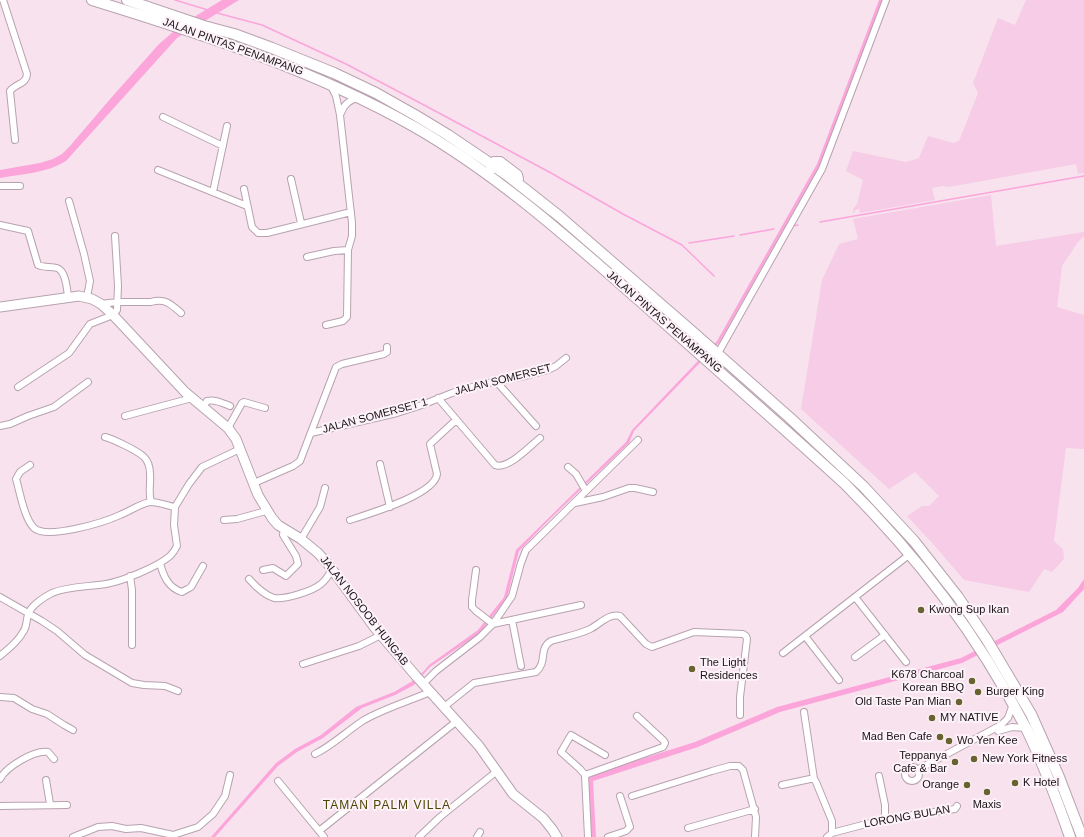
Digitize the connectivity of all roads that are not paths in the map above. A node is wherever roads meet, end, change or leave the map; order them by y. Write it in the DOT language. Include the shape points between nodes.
graph roads {
  1 [pos="4,0"];
  2 [pos="92,0"];
  3 [pos="127,0"];
  4 [pos="886,0"];
  5 [pos="329,83"];
  6 [pos="360,85"];
  7 [pos="358,97"];
  8 [pos="386,112"];
  9 [pos="340,115"];
  10 [pos="163,117"];
  11 [pos="227,126"];
  12 [pos="15,140"];
  13 [pos="224,146"];
  14 [pos="492,165"];
  15 [pos="158,170"];
  16 [pos="291,179"];
  17 [pos="502,185"];
  18 [pos="0,186"];
  19 [pos="20,186"];
  20 [pos="244,189"];
  21 [pos="213,192"];
  22 [pos="69,201"];
  23 [pos="247,206"];
  24 [pos="351,212"];
  25 [pos="301,223"];
  26 [pos="0,225"];
  27 [pos="115,236"];
  28 [pos="348,250"];
  29 [pos="307,257"];
  30 [pos="68,297"];
  31 [pos="88,297"];
  32 [pos="117,302"];
  33 [pos="100,304"];
  34 [pos="0,307"];
  35 [pos="181,313"];
  36 [pos="113,315"];
  37 [pos="326,325"];
  38 [pos="387,347"];
  39 [pos="717,354"];
  40 [pos="566,358"];
  41 [pos="495,380"];
  42 [pos="88,382"];
  43 [pos="18,387"];
  44 [pos="192,398"];
  45 [pos="438,398"];
  46 [pos="230,406"];
  47 [pos="203,407"];
  48 [pos="265,408"];
  49 [pos="125,416"];
  50 [pos="456,420"];
  51 [pos="0,426"];
  52 [pos="536,426"];
  53 [pos="228,428"];
  54 [pos="311,433"];
  55 [pos="105,437"];
  56 [pos="540,438"];
  57 [pos="638,440"];
  58 [pos="240,450"];
  59 [pos="380,464"];
  60 [pos="30,465"];
  61 [pos="568,467"];
  62 [pos="254,483"];
  63 [pos="325,488"];
  64 [pos="586,491"];
  65 [pos="653,492"];
  66 [pos="151,502"];
  67 [pos="574,504"];
  68 [pos="175,507"];
  69 [pos="390,507"];
  70 [pos="266,510"];
  71 [pos="224,520"];
  72 [pos="350,520"];
  73 [pos="284,529"];
  74 [pos="301,539"];
  75 [pos="900,542"];
  76 [pos="905,558"];
  77 [pos="160,563"];
  78 [pos="203,566"];
  79 [pos="332,569"];
  80 [pos="263,570"];
  81 [pos="476,570"];
  82 [pos="130,576"];
  83 [pos="930,578"];
  84 [pos="249,580"];
  85 [pos="0,597"];
  86 [pos="855,597"];
  87 [pos="581,605"];
  88 [pos="28,613"];
  89 [pos="512,620"];
  90 [pos="489,622"];
  91 [pos="381,635"];
  92 [pos="885,635"];
  93 [pos="805,636"];
  94 [pos="132,645"];
  95 [pos="783,653"];
  96 [pos="990,653"];
  97 [pos="0,656"];
  98 [pos="855,657"];
  99 [pos="906,662"];
  100 [pos="303,664"];
  101 [pos="521,666"];
  102 [pos="420,680"];
  103 [pos="839,680"];
  104 [pos="178,691"];
  105 [pos="430,692"];
  106 [pos="0,696"];
  107 [pos="1013,704"];
  108 [pos="444,707"];
  109 [pos="804,712"];
  110 [pos="637,716"];
  111 [pos="740,716"];
  112 [pos="457,721"];
  113 [pos="1026,728"];
  114 [pos="74,730"];
  115 [pos="316,754"];
  116 [pos="605,755"];
  117 [pos="54,759"];
  118 [pos="497,771"];
  119 [pos="230,775"];
  120 [pos="584,775"];
  121 [pos="880,776"];
  122 [pos="0,779"];
  123 [pos="814,779"];
  124 [pos="46,780"];
  125 [pos="278,781"];
  126 [pos="782,784"];
  127 [pos="620,796"];
  128 [pos="632,796"];
  129 [pos="50,804"];
  130 [pos="67,805"];
  131 [pos="0,806"];
  132 [pos="957,806"];
  133 [pos="755,809"];
  134 [pos="886,819"];
  135 [pos="688,828"];
  136 [pos="319,831"];
  137 [pos="829,835"];
  138 [pos="74,837"];
  139 [pos="324,837"];
  140 [pos="419,837"];
  141 [pos="557,837"];
  142 [pos="588,837"];
  143 [pos="608,837"];
  144 [pos="755,837"];
  145 [pos="1070,837"];
  146 [pos="1082,837"];
  1 -- 12 [label="street" via="27,74 24,83 10,91"];
  2 -- 5 [label="main road, JALAN PINTAS PENAMPANG" via="261,55"];
  3 -- 6 [label="main road, JALAN PINTAS PENAMPANG" via="272,48"];
  4 -- 39 [label="street" via="822,169"];
  5 -- 7 [label="main road, JALAN PINTAS PENAMPANG"];
  5 -- 9 [label="street" via="336,96"];
  6 -- 8 [label="main road" via="366,93 387,105"];
  6 -- 14 [label="main road, JALAN PINTAS PENAMPANG" via="434,127"];
  7 -- 8 [label="main road, JALAN PINTAS PENAMPANG"];
  7 -- 9 [label="street" via="347,103"];
  8 -- 17 [label="main road, JALAN PINTAS PENAMPANG" via="441,143"];
  9 -- 24 [label="street"];
  10 -- 13 [label="street"];
  11 -- 13 [label="street"];
  13 -- 21 [label="street"];
  14 -- 17 [label="main road" via="492,171 499,177"];
  14 -- 39 [label="main road, JALAN PINTAS PENAMPANG" via="559,216"];
  15 -- 21 [label="street"];
  16 -- 25 [label="street"];
  17 -- 75 [label="main road, JALAN PINTAS PENAMPANG" via="596,262 844,483"];
  18 -- 19 [label="street"];
  20 -- 23 [label="street"];
  21 -- 23 [label="street"];
  22 -- 31 [label="street" via="90,281"];
  23 -- 25 [label="street" via="252,227 258,233 267,233"];
  24 -- 25 [label="street"];
  24 -- 28 [label="street" via="352,236"];
  26 -- 30 [label="street" via="28,231 38,265 60,269"];
  27 -- 32 [label="street"];
  28 -- 29 [label="street" via="334,250"];
  28 -- 37 [label="street" via="347,317 343,321"];
  30 -- 31 [label="main road"];
  30 -- 34 [label="main road"];
  31 -- 33 [label="main road, JALAN NOSOOB HUNGAB"];
  32 -- 33 [label="street"];
  32 -- 35 [label="street" via="163,300"];
  32 -- 36 [label="street" via="118,308"];
  33 -- 36 [label="main road, JALAN NOSOOB HUNGAB"];
  36 -- 43 [label="street" via="90,324 69,353"];
  36 -- 44 [label="main road, JALAN NOSOOB HUNGAB"];
  38 -- 54 [label="street, JALAN SOMERSET 1" via="384,354 336,367"];
  39 -- 96 [label="main road, JALAN PINTAS PENAMPANG" via="831,456 890,514 950,586 987,640"];
  40 -- 41 [label="street, JALAN SOMERSET" via="548,370"];
  41 -- 45 [label="street, JALAN SOMERSET"];
  41 -- 52 [label="street"];
  42 -- 51 [label="street" via="54,407"];
  44 -- 47 [label="main road, JALAN NOSOOB HUNGAB"];
  44 -- 49 [label="street"];
  45 -- 50 [label="street"];
  45 -- 54 [label="street, JALAN SOMERSET 1" via="397,413"];
  46 -- 47 [label="street" via="211,400 206,401"];
  47 -- 53 [label="main road, JALAN NOSOOB HUNGAB"];
  48 -- 53 [label="street" via="242,403"];
  50 -- 56 [label="street" via="495,465 503,466 509,463"];
  50 -- 69 [label="street" via="430,444 436,470 434,481 405,502"];
  53 -- 58 [label="main road, JALAN NOSOOB HUNGAB"];
  54 -- 62 [label="street, JALAN SOMERSET 1" via="298,463"];
  55 -- 66 [label="street" via="144,456 150,474"];
  57 -- 64 [label="street"];
  58 -- 62 [label="main road, JALAN NOSOOB HUNGAB"];
  58 -- 68 [label="street" via="202,467"];
  59 -- 69 [label="street"];
  60 -- 66 [label="street" via="20,472 16,479 28,520 38,531 50,533 92,525"];
  61 -- 64 [label="street" via="581,480"];
  62 -- 70 [label="main road, JALAN NOSOOB HUNGAB"];
  63 -- 74 [label="street" via="320,507"];
  64 -- 67 [label="street"];
  65 -- 67 [label="street" via="629,488"];
  66 -- 68 [label="street"];
  67 -- 90 [label="street" via="526,550 512,596"];
  68 -- 77 [label="street" via="177,546 170,556"];
  69 -- 72 [label="street"];
  70 -- 71 [label="street" via="237,519"];
  70 -- 73 [label="main road, JALAN NOSOOB HUNGAB"];
  73 -- 74 [label="main road, JALAN NOSOOB HUNGAB"];
  73 -- 80 [label="street" via="283,535 298,564 286,576 272,568"];
  74 -- 79 [label="main road, JALAN NOSOOB HUNGAB"];
  75 -- 76 [label="street"];
  75 -- 83 [label="main road, JALAN PINTAS PENAMPANG"];
  76 -- 83 [label="street" via="912,560"];
  76 -- 86 [label="street"];
  77 -- 78 [label="street" via="164,579 182,592 192,587"];
  77 -- 82 [label="street"];
  79 -- 84 [label="street" via="324,582 317,587 280,598 265,593"];
  79 -- 91 [label="main road, JALAN NOSOOB HUNGAB"];
  81 -- 90 [label="street" via="472,607"];
  82 -- 88 [label="street" via="106,584 52,593"];
  82 -- 94 [label="street"];
  83 -- 96 [label="main road, JALAN PINTAS PENAMPANG" via="978,645"];
  85 -- 88 [label="street"];
  86 -- 92 [label="street"];
  86 -- 93 [label="street"];
  87 -- 89 [label="street"];
  88 -- 97 [label="street" via="23,634"];
  88 -- 104 [label="street" via="57,631 85,655 132,683 165,686"];
  89 -- 90 [label="street"];
  89 -- 101 [label="street"];
  90 -- 102 [label="street" via="476,641"];
  91 -- 100 [label="street" via="359,646"];
  91 -- 102 [label="main road, JALAN NOSOOB HUNGAB"];
  92 -- 98 [label="street"];
  92 -- 99 [label="street"];
  93 -- 95 [label="street"];
  93 -- 103 [label="street"];
  96 -- 107 [label="main road, JALAN PINTAS PENAMPANG"];
  96 -- 146 [label="main road, JALAN PINTAS PENAMPANG" via="1031,714"];
  102 -- 105 [label="main road, JALAN NOSOOB HUNGAB"];
  105 -- 108 [label="main road, JALAN NOSOOB HUNGAB"];
  105 -- 115 [label="street" via="372,716"];
  106 -- 114 [label="street" via="14,698"];
  107 -- 113 [label="main road, JALAN PINTAS PENAMPANG"];
  107 -- 113 [label="street" via="1008,718 1001,725 917,770 1003,728"];
  108 -- 111 [label="street" via="474,683 536,672 542,666 544,647 547,643 588,630 615,615 620,616 648,646 657,646 700,631 746,636"];
  108 -- 112 [label="main road, JALAN NOSOOB HUNGAB"];
  109 -- 123 [label="street, LORONG BULAN"];
  110 -- 120 [label="street" via="664,741 665,745"];
  112 -- 118 [label="main road, JALAN NOSOOB HUNGAB"];
  112 -- 136 [label="street"];
  113 -- 145 [label="main road, JALAN PINTAS PENAMPANG"];
  116 -- 120 [label="street" via="571,735 561,752"];
  117 -- 122 [label="street" via="48,752 37,753 8,769"];
  118 -- 140 [label="street"];
  118 -- 141 [label="main road, JALAN NOSOOB HUNGAB" via="513,794 543,818"];
  119 -- 138 [label="street" via="225,796 213,814 198,827 173,836 141,828 98,827"];
  120 -- 142 [label="street"];
  121 -- 134 [label="street"];
  123 -- 126 [label="street"];
  123 -- 137 [label="street, LORONG BULAN" via="833,825"];
  124 -- 129 [label="street"];
  125 -- 136 [label="street"];
  127 -- 143 [label="street" via="630,827"];
  128 -- 133 [label="street" via="736,765 743,770"];
  129 -- 130 [label="street"];
  129 -- 131 [label="street"];
  132 -- 134 [label="street, LORONG BULAN" via="955,809"];
  133 -- 135 [label="street"];
  133 -- 144 [label="street"];
  134 -- 137 [label="street, LORONG BULAN"];
  136 -- 139 [label="street"];
}
